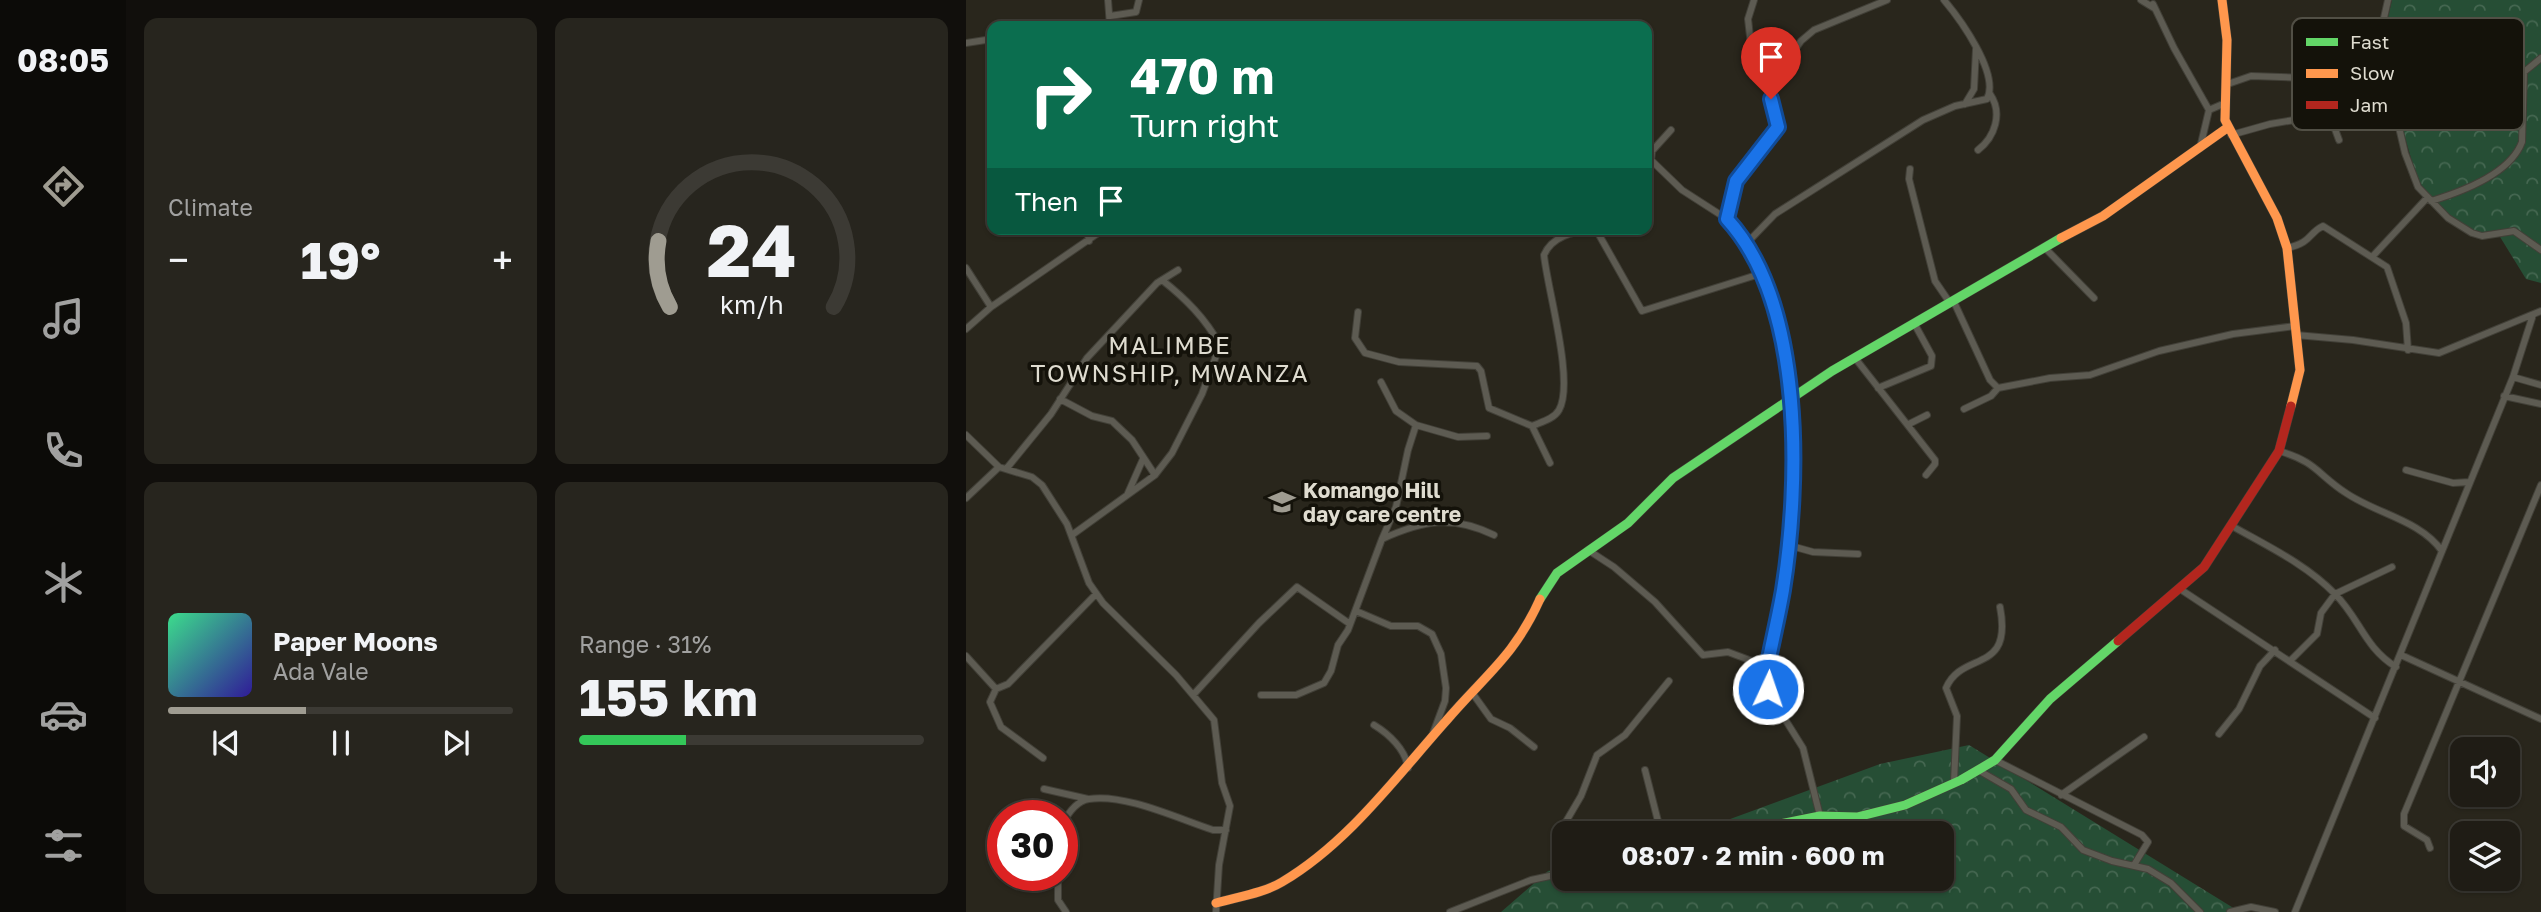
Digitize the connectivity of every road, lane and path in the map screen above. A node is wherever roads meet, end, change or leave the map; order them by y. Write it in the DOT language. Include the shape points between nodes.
graph roads {
  1 [pos="1108,0"];
  2 [pos="1139,0"];
  3 [pos="1754,0"];
  4 [pos="1887,0"];
  5 [pos="1944,0"];
  6 [pos="2141,0"];
  7 [pos="2222,0"];
  8 [pos="2388,0"];
  9 [pos="1110,16"];
  10 [pos="2384,18"];
  11 [pos="1110,21"];
  12 [pos="987,40"];
  13 [pos="966,43"];
  14 [pos="1977,47"];
  15 [pos="2541,58"];
  16 [pos="2524,72"];
  17 [pos="2292,78"];
  18 [pos="1772,83"];
  19 [pos="2225,85"];
  20 [pos="1990,94"];
  21 [pos="1965,104"];
  22 [pos="2223,104"];
  23 [pos="2209,110"];
  24 [pos="2292,120"];
  25 [pos="1671,130"];
  26 [pos="2335,130"];
  27 [pos="2400,130"];
  28 [pos="2522,130"];
  29 [pos="2229,131"];
  30 [pos="2339,140"];
  31 [pos="2200,149"];
  32 [pos="1978,150"];
  33 [pos="1652,151"];
  34 [pos="1652,161"];
  35 [pos="1910,169"];
  36 [pos="2429,200"];
  37 [pos="1727,219"];
  38 [pos="1088,235"];
  39 [pos="1096,235"];
  40 [pos="1569,235"];
  41 [pos="1599,235"];
  42 [pos="1089,241"];
  43 [pos="1746,244"];
  44 [pos="2044,247"];
  45 [pos="2287,248"];
  46 [pos="2541,250"];
  47 [pos="2372,257"];
  48 [pos="966,268"];
  49 [pos="1178,270"];
  50 [pos="1763,273"];
  51 [pos="1162,280"];
  52 [pos="2094,298"];
  53 [pos="1952,302"];
  54 [pos="991,307"];
  55 [pos="1359,313"];
  56 [pos="2538,313"];
  57 [pos="1914,324"];
  58 [pos="966,329"];
  59 [pos="2295,331"];
  60 [pos="2408,350"];
  61 [pos="1855,358"];
  62 [pos="2513,377"];
  63 [pos="1381,382"];
  64 [pos="2541,386"];
  65 [pos="1878,388"];
  66 [pos="1998,388"];
  67 [pos="2504,396"];
  68 [pos="1060,399"];
  69 [pos="1789,400"];
  70 [pos="2541,404"];
  71 [pos="1964,409"];
  72 [pos="1927,415"];
  73 [pos="1909,424"];
  74 [pos="1416,425"];
  75 [pos="1532,426"];
  76 [pos="966,436"];
  77 [pos="1487,436"];
  78 [pos="2279,451"];
  79 [pos="1143,459"];
  80 [pos="1550,463"];
  81 [pos="999,467"];
  82 [pos="1007,468"];
  83 [pos="2406,470"];
  84 [pos="1155,475"];
  85 [pos="1926,475"];
  86 [pos="2469,482"];
  87 [pos="2541,485"];
  88 [pos="1128,494"];
  89 [pos="966,498"];
  90 [pos="2232,526"];
  91 [pos="1072,535"];
  92 [pos="1494,535"];
  93 [pos="1382,539"];
  94 [pos="1788,545"];
  95 [pos="1588,550"];
  96 [pos="2442,551"];
  97 [pos="1858,554"];
  98 [pos="2392,567"];
  99 [pos="2180,589"];
  100 [pos="1096,594"];
  101 [pos="2335,594"];
  102 [pos="2000,607"];
  103 [pos="1356,611"];
  104 [pos="1350,624"];
  105 [pos="2275,650"];
  106 [pos="2401,655"];
  107 [pos="966,656"];
  108 [pos="1769,657"];
  109 [pos="2291,660"];
  110 [pos="2396,667"];
  111 [pos="2459,680"];
  112 [pos="1669,681"];
  113 [pos="996,689"];
  114 [pos="1194,694"];
  115 [pos="1473,694"];
  116 [pos="1261,695"];
  117 [pos="2375,718"];
  118 [pos="2541,719"];
  119 [pos="1374,725"];
  120 [pos="2219,734"];
  121 [pos="2144,737"];
  122 [pos="1432,738"];
  123 [pos="1534,747"];
  124 [pos="1043,758"];
  125 [pos="1995,760"];
  126 [pos="1408,768"];
  127 [pos="1645,769"];
  128 [pos="1978,770"];
  129 [pos="1954,782"];
  130 [pos="1044,789"];
  131 [pos="2061,795"];
  132 [pos="1088,799"];
  133 [pos="1078,805"];
  134 [pos="1820,816"];
  135 [pos="1566,821"];
  136 [pos="1658,821"];
  137 [pos="1795,821"];
  138 [pos="1226,830"];
  139 [pos="2430,848"];
  140 [pos="2134,865"];
  141 [pos="1552,876"];
  142 [pos="1058,891"];
  143 [pos="1216,907"];
  144 [pos="1066,912"];
  145 [pos="1450,912"];
  146 [pos="2200,912"];
  147 [pos="2230,912"];
  148 [pos="2275,912"];
  149 [pos="2295,912"];
  1 -- 9 [label="street"];
  2 -- 9 [label="street" via="1136,12"];
  3 -- 18 [label="street" via="1748,19 1751,45"];
  4 -- 18 [label="street" via="1814,30"];
  5 -- 14 [label="street"];
  6 -- 23 [label="street" via="2154,6"];
  7 -- 19 [label="street" via="2227,40"];
  8 -- 10 [label="street"];
  9 -- 11 [label="street"];
  12 -- 13 [label="street"];
  14 -- 20 [label="street"];
  14 -- 21 [label="street" via="1974,89"];
  15 -- 16 [label="street"];
  17 -- 19 [label="street" via="2251,76"];
  18 -- 37 [label="street" via="1778,127 1736,181"];
  19 -- 22 [label="street"];
  20 -- 21 [label="street" via="1987,99"];
  20 -- 32 [label="street" via="1997,111 1995,122 1988,142"];
  21 -- 43 [label="street" via="1923,120 1789,205"];
  22 -- 23 [label="street"];
  22 -- 29 [label="street"];
  23 -- 31 [label="street"];
  24 -- 29 [label="street"];
  25 -- 33 [label="street"];
  26 -- 30 [label="street"];
  27 -- 36 [label="street" via="2418,187"];
  28 -- 36 [label="street" via="2518,152 2485,180"];
  29 -- 31 [label="street"];
  29 -- 45 [label="street" via="2277,218"];
  31 -- 44 [label="street" via="2103,216"];
  34 -- 37 [label="street" via="1682,190"];
  35 -- 53 [label="street" via="1935,281"];
  36 -- 46 [label="street" via="2472,233 2514,231"];
  36 -- 47 [label="street"];
  37 -- 43 [label="street"];
  38 -- 42 [label="street"];
  39 -- 42 [label="street"];
  40 -- 75 [label="street" via="1553,241 1544,255 1556,313 1561,407"];
  41 -- 50 [label="street" via="1642,311"];
  42 -- 54 [label="street"];
  43 -- 50 [label="street"];
  44 -- 52 [label="street"];
  44 -- 53 [label="street"];
  45 -- 47 [label="street" via="2307,242 2323,226"];
  45 -- 59 [label="street"];
  47 -- 60 [label="street" via="2390,273 2406,323"];
  48 -- 54 [label="street"];
  49 -- 51 [label="street"];
  50 -- 69 [label="street" via="1784,348"];
  51 -- 68 [label="street" via="1087,358"];
  51 -- 84 [label="street" via="1196,310 1220,345 1202,394 1172,453"];
  53 -- 57 [label="street"];
  53 -- 66 [label="street"];
  54 -- 58 [label="street"];
  55 -- 75 [label="street" via="1355,338 1365,354 1399,362 1477,366 1489,408"];
  56 -- 60 [label="street" via="2439,353"];
  56 -- 62 [label="street"];
  57 -- 61 [label="street"];
  57 -- 65 [label="street" via="1933,362 1927,369"];
  59 -- 60 [label="street"];
  59 -- 66 [label="street" via="2244,332 2170,348 2090,375"];
  59 -- 78 [label="street" via="2300,370"];
  61 -- 65 [label="street"];
  61 -- 69 [label="street"];
  62 -- 64 [label="street"];
  62 -- 67 [label="street"];
  63 -- 74 [label="street" via="1396,411"];
  65 -- 73 [label="street"];
  66 -- 71 [label="street"];
  67 -- 70 [label="street"];
  67 -- 86 [label="street"];
  68 -- 79 [label="street" via="1112,421"];
  68 -- 82 [label="street"];
  69 -- 94 [label="street" via="1794,473"];
  69 -- 95 [label="street" via="1673,478 1628,523"];
  72 -- 73 [label="street"];
  73 -- 85 [label="street" via="1935,460"];
  74 -- 77 [label="street" via="1458,437"];
  74 -- 93 [label="street" via="1396,507"];
  75 -- 80 [label="street"];
  76 -- 81 [label="street"];
  78 -- 90 [label="street"];
  78 -- 96 [label="street" via="2304,459 2348,495 2423,531"];
  79 -- 84 [label="street"];
  79 -- 88 [label="street"];
  81 -- 82 [label="street"];
  81 -- 89 [label="street"];
  82 -- 91 [label="street" via="1042,485"];
  83 -- 86 [label="street" via="2453,483"];
  84 -- 88 [label="street"];
  86 -- 96 [label="street"];
  87 -- 111 [label="street"];
  88 -- 91 [label="street"];
  90 -- 99 [label="street" via="2204,567"];
  90 -- 101 [label="street" via="2313,575"];
  91 -- 100 [label="street"];
  92 -- 93 [label="street" via="1470,524 1440,522"];
  93 -- 103 [label="street"];
  94 -- 97 [label="street" via="1813,552"];
  94 -- 108 [label="street"];
  95 -- 108 [label="street" via="1655,602 1703,655 1728,652 1752,661"];
  95 -- 115 [label="street" via="1552,578 1517,643"];
  96 -- 106 [label="street"];
  98 -- 101 [label="street"];
  99 -- 105 [label="street"];
  99 -- 125 [label="street" via="2050,699"];
  100 -- 113 [label="street" via="1028,666"];
  100 -- 114 [label="street"];
  101 -- 109 [label="street" via="2321,613 2317,634"];
  101 -- 110 [label="street" via="2374,651"];
  102 -- 129 [label="street" via="2002,630 1997,647 1985,661 1956,675 1946,688 1957,716"];
  103 -- 104 [label="street"];
  103 -- 122 [label="street" via="1391,626 1418,626 1432,634 1447,688"];
  104 -- 114 [label="street" via="1297,587"];
  104 -- 116 [label="street" via="1324,683 1296,695"];
  105 -- 109 [label="street"];
  105 -- 120 [label="street" via="2260,666 2239,709"];
  106 -- 110 [label="street"];
  106 -- 111 [label="street"];
  107 -- 113 [label="street"];
  108 -- 134 [label="street" via="1768,689 1803,748"];
  109 -- 117 [label="street"];
  110 -- 117 [label="street"];
  111 -- 118 [label="street"];
  111 -- 139 [label="street" via="2404,814 2404,826 2427,840"];
  112 -- 135 [label="street" via="1626,735 1597,755"];
  113 -- 124 [label="street" via="989,702 996,722"];
  114 -- 138 [label="street" via="1217,728 1220,775 1230,806"];
  115 -- 122 [label="street"];
  115 -- 123 [label="street" via="1491,719 1510,727"];
  117 -- 149 [label="street"];
  119 -- 126 [label="street" via="1403,753"];
  121 -- 131 [label="street"];
  122 -- 126 [label="street"];
  125 -- 128 [label="street"];
  125 -- 131 [label="street"];
  126 -- 143 [label="street" via="1313,862 1279,884"];
  127 -- 136 [label="street"];
  128 -- 129 [label="street"];
  128 -- 140 [label="street" via="2011,789 2034,815 2061,827 2083,850"];
  129 -- 134 [label="street" via="1905,805 1866,815"];
  130 -- 132 [label="street"];
  131 -- 140 [label="street" via="2146,838 2147,846"];
  132 -- 133 [label="street"];
  132 -- 138 [label="street" via="1119,802"];
  134 -- 137 [label="street"];
  138 -- 143 [label="street"];
  140 -- 146 [label="street" via="2159,875"];
  141 -- 145 [label="street"];
  142 -- 144 [label="street"];
  147 -- 148 [label="street" via="2251,906"];
}
